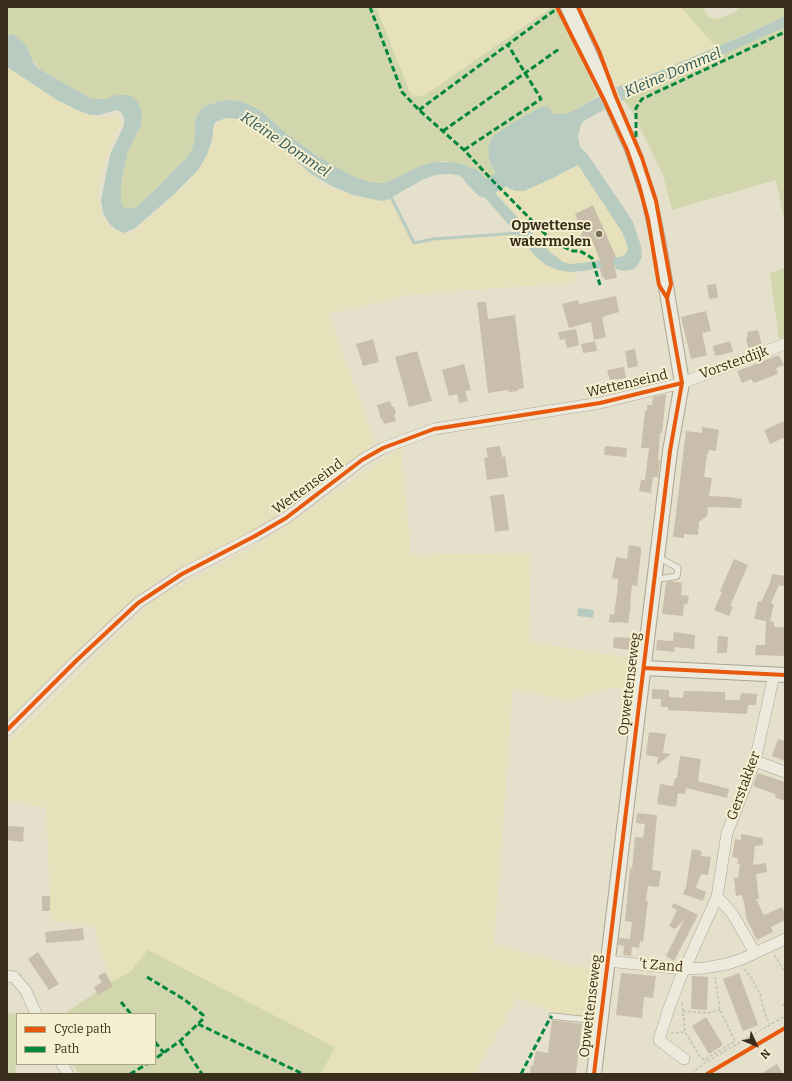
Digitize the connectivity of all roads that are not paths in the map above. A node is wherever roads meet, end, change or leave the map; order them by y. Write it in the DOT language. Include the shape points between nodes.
graph roads {
  1 [pos="568,7"];
  2 [pos="785,344"];
  3 [pos="682,383"];
  4 [pos="657,556"];
  5 [pos="654,580"];
  6 [pos="644,668"];
  7 [pos="779,675"];
  8 [pos="7,730"];
  9 [pos="755,761"];
  10 [pos="785,772"];
  11 [pos="717,896"];
  12 [pos="785,939"];
  13 [pos="755,953"];
  14 [pos="608,961"];
  15 [pos="684,969"];
  16 [pos="7,976"];
  17 [pos="36,1013"];
  18 [pos="552,1016"];
  19 [pos="601,1021"];
  20 [pos="684,1060"];
  21 [pos="63,1065"];
  22 [pos="68,1074"];
  23 [pos="594,1074"];
  1 -- 3 [label="street, Opwettenseweg" via="632,149 649,198"];
  2 -- 3 [label="street, Vorsterdijk"];
  3 -- 4 [label="street, Opwettenseweg" via="670,451"];
  3 -- 8 [label="street, Wettenseind" via="600,403 434,429 383,448 362,460 286,518 182,574 138,603"];
  4 -- 5 [label="street, Opwettenseweg"];
  4 -- 5 [label="lane" via="678,568 677,576"];
  5 -- 6 [label="street, Opwettenseweg"];
  6 -- 7 [label="street"];
  6 -- 14 [label="street, Opwettenseweg"];
  7 -- 9 [label="street, Gerstakker"];
  9 -- 10 [label="street"];
  9 -- 11 [label="street, Gerstakker" via="727,833"];
  11 -- 13 [label="street" via="732,913"];
  11 -- 15 [label="street, Gerstakker"];
  12 -- 13 [label="street, 't Zand"];
  13 -- 15 [label="street, 't Zand" via="714,966"];
  14 -- 15 [label="street, 't Zand"];
  14 -- 19 [label="street, Opwettenseweg"];
  15 -- 20 [label="street, Gerstakker" via="659,1040"];
  16 -- 17 [label="street" via="14,977 26,991"];
  18 -- 19 [label="lane"];
  19 -- 23 [label="street, Opwettenseweg"];
  21 -- 22 [label="street"];
}
